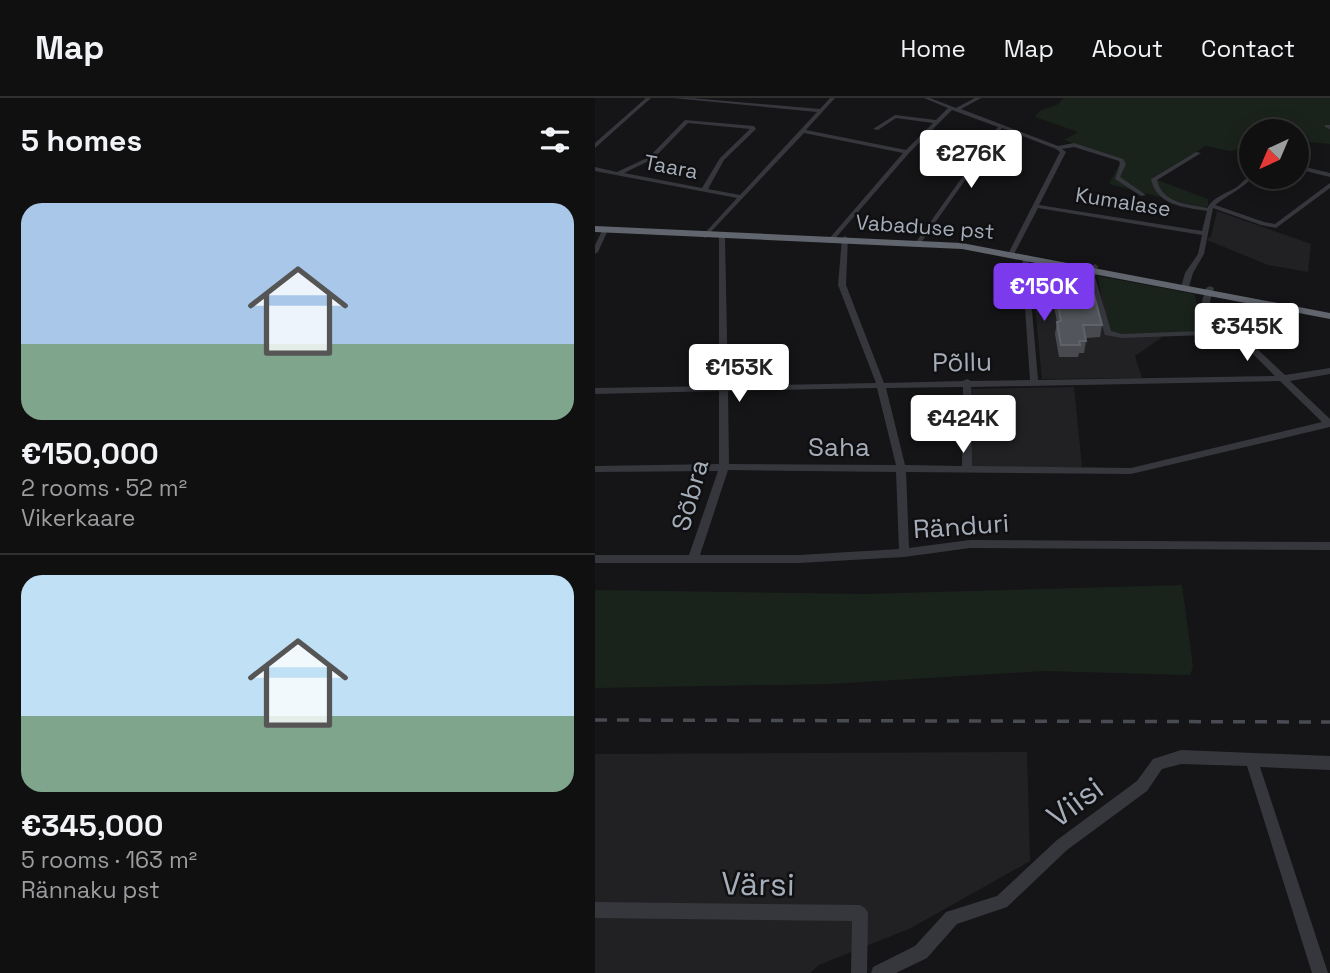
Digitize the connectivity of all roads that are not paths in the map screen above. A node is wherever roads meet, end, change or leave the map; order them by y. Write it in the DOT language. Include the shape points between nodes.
graph roads {
  1 [pos="649,98"];
  2 [pos="675,98"];
  3 [pos="833,98"];
  4 [pos="926,98"];
  5 [pos="979,98"];
  6 [pos="744,104"];
  7 [pos="955,108"];
  8 [pos="736,111"];
  9 [pos="821,111"];
  10 [pos="727,117"];
  11 [pos="937,122"];
  12 [pos="719,124"];
  13 [pos="1001,126"];
  14 [pos="876,129"];
  15 [pos="802,131"];
  16 [pos="595,146"];
  17 [pos="1058,148"];
  18 [pos="907,152"];
  19 [pos="1198,153"];
  20 [pos="595,169"];
  21 [pos="1309,170"];
  22 [pos="619,173"];
  23 [pos="1330,175"];
  24 [pos="1330,185"];
  25 [pos="1239,188"];
  26 [pos="704,190"];
  27 [pos="1143,195"];
  28 [pos="740,197"];
  29 [pos="1037,206"];
  30 [pos="1210,207"];
  31 [pos="598,228"];
  32 [pos="706,234"];
  33 [pos="723,235"];
  34 [pos="1203,236"];
  35 [pos="832,239"];
  36 [pos="844,239"];
  37 [pos="918,242"];
  38 [pos="595,252"];
  39 [pos="1012,252"];
  40 [pos="1027,257"];
  41 [pos="1094,267"];
  42 [pos="1186,285"];
  43 [pos="1210,290"];
  44 [pos="1330,313"];
  45 [pos="1237,332"];
  46 [pos="1330,371"];
  47 [pos="1284,379"];
  48 [pos="967,382"];
  49 [pos="1034,382"];
  50 [pos="725,386"];
  51 [pos="881,386"];
  52 [pos="595,391"];
  53 [pos="1330,423"];
  54 [pos="724,467"];
  55 [pos="901,468"];
  56 [pos="595,469"];
  57 [pos="967,470"];
  58 [pos="1330,546"];
  59 [pos="904,553"];
  60 [pos="693,558"];
  61 [pos="595,559"];
  62 [pos="1252,762"];
  63 [pos="1330,763"];
  64 [pos="595,910"];
  65 [pos="859,973"];
  66 [pos="880,973"];
  67 [pos="1320,973"];
  1 -- 16 [label="street"];
  2 -- 6 [label="street"];
  3 -- 9 [label="street"];
  4 -- 7 [label="street"];
  5 -- 7 [label="street"];
  6 -- 8 [label="street"];
  6 -- 9 [label="street"];
  7 -- 11 [label="street"];
  7 -- 13 [label="street"];
  9 -- 15 [label="street"];
  10 -- 12 [label="street"];
  11 -- 14 [label="street" via="895,116"];
  11 -- 18 [label="street"];
  12 -- 22 [label="street" via="687,121 651,159"];
  12 -- 26 [label="street" via="754,128 730,149"];
  13 -- 17 [label="street"];
  13 -- 37 [label="street"];
  15 -- 18 [label="street"];
  15 -- 28 [label="street"];
  17 -- 27 [label="street" via="1074,145 1121,160 1117,178"];
  17 -- 29 [label="street" via="1063,152"];
  18 -- 35 [label="street"];
  19 -- 30 [label="street" via="1154,179 1159,194 1168,201"];
  20 -- 22 [label="street, Taara"];
  21 -- 23 [label="street"];
  22 -- 26 [label="street, Taara"];
  24 -- 30 [label="street" via="1276,226"];
  25 -- 30 [label="street"];
  26 -- 28 [label="street, Taara"];
  28 -- 32 [label="street"];
  29 -- 34 [label="street, Kumalase"];
  29 -- 39 [label="street"];
  30 -- 34 [label="street"];
  31 -- 32 [label="highway, Vabaduse pst"];
  31 -- 38 [label="street"];
  32 -- 33 [label="highway, Vabaduse pst"];
  33 -- 35 [label="highway, Vabaduse pst"];
  33 -- 50 [label="street, Sõbra"];
  34 -- 42 [label="street" via="1201,254"];
  35 -- 36 [label="highway, Vabaduse pst"];
  36 -- 37 [label="highway, Vabaduse pst"];
  36 -- 51 [label="street" via="842,285"];
  37 -- 39 [label="highway, Vabaduse pst"];
  39 -- 40 [label="highway, Vabaduse pst"];
  39 -- 41 [label="highway, Vabaduse pst"];
  40 -- 41 [label="highway, Vabaduse pst"];
  40 -- 49 [label="street"];
  41 -- 42 [label="highway, Vabaduse pst"];
  41 -- 45 [label="street" via="1091,277 1108,334"];
  42 -- 43 [label="highway, Vabaduse pst"];
  43 -- 44 [label="highway, Vabaduse pst"];
  43 -- 45 [label="street" via="1208,306"];
  45 -- 47 [label="street"];
  46 -- 47 [label="street, Põllu"];
  47 -- 49 [label="street, Põllu"];
  47 -- 53 [label="street"];
  48 -- 49 [label="street, Põllu"];
  48 -- 51 [label="street, Põllu"];
  48 -- 57 [label="street"];
  50 -- 51 [label="street, Põllu"];
  50 -- 52 [label="street, Põllu"];
  50 -- 54 [label="street, Sõbra"];
  51 -- 55 [label="street"];
  53 -- 57 [label="street, Saha" via="1131,471"];
  54 -- 55 [label="street, Saha"];
  54 -- 56 [label="street, Saha"];
  54 -- 60 [label="street, Sõbra"];
  55 -- 57 [label="street, Saha"];
  55 -- 59 [label="street"];
  58 -- 59 [label="street, Ränduri" via="971,544"];
  59 -- 60 [label="street, Ränduri" via="799,559"];
  60 -- 61 [label="street, Ränduri"];
  62 -- 63 [label="street, Viisi"];
  62 -- 66 [label="street, Viisi" via="1181,757 1158,764 1142,786 1062,845 1002,902 952,918 921,952"];
  62 -- 67 [label="street"];
  64 -- 65 [label="street, Värsi" via="860,913"];
}
